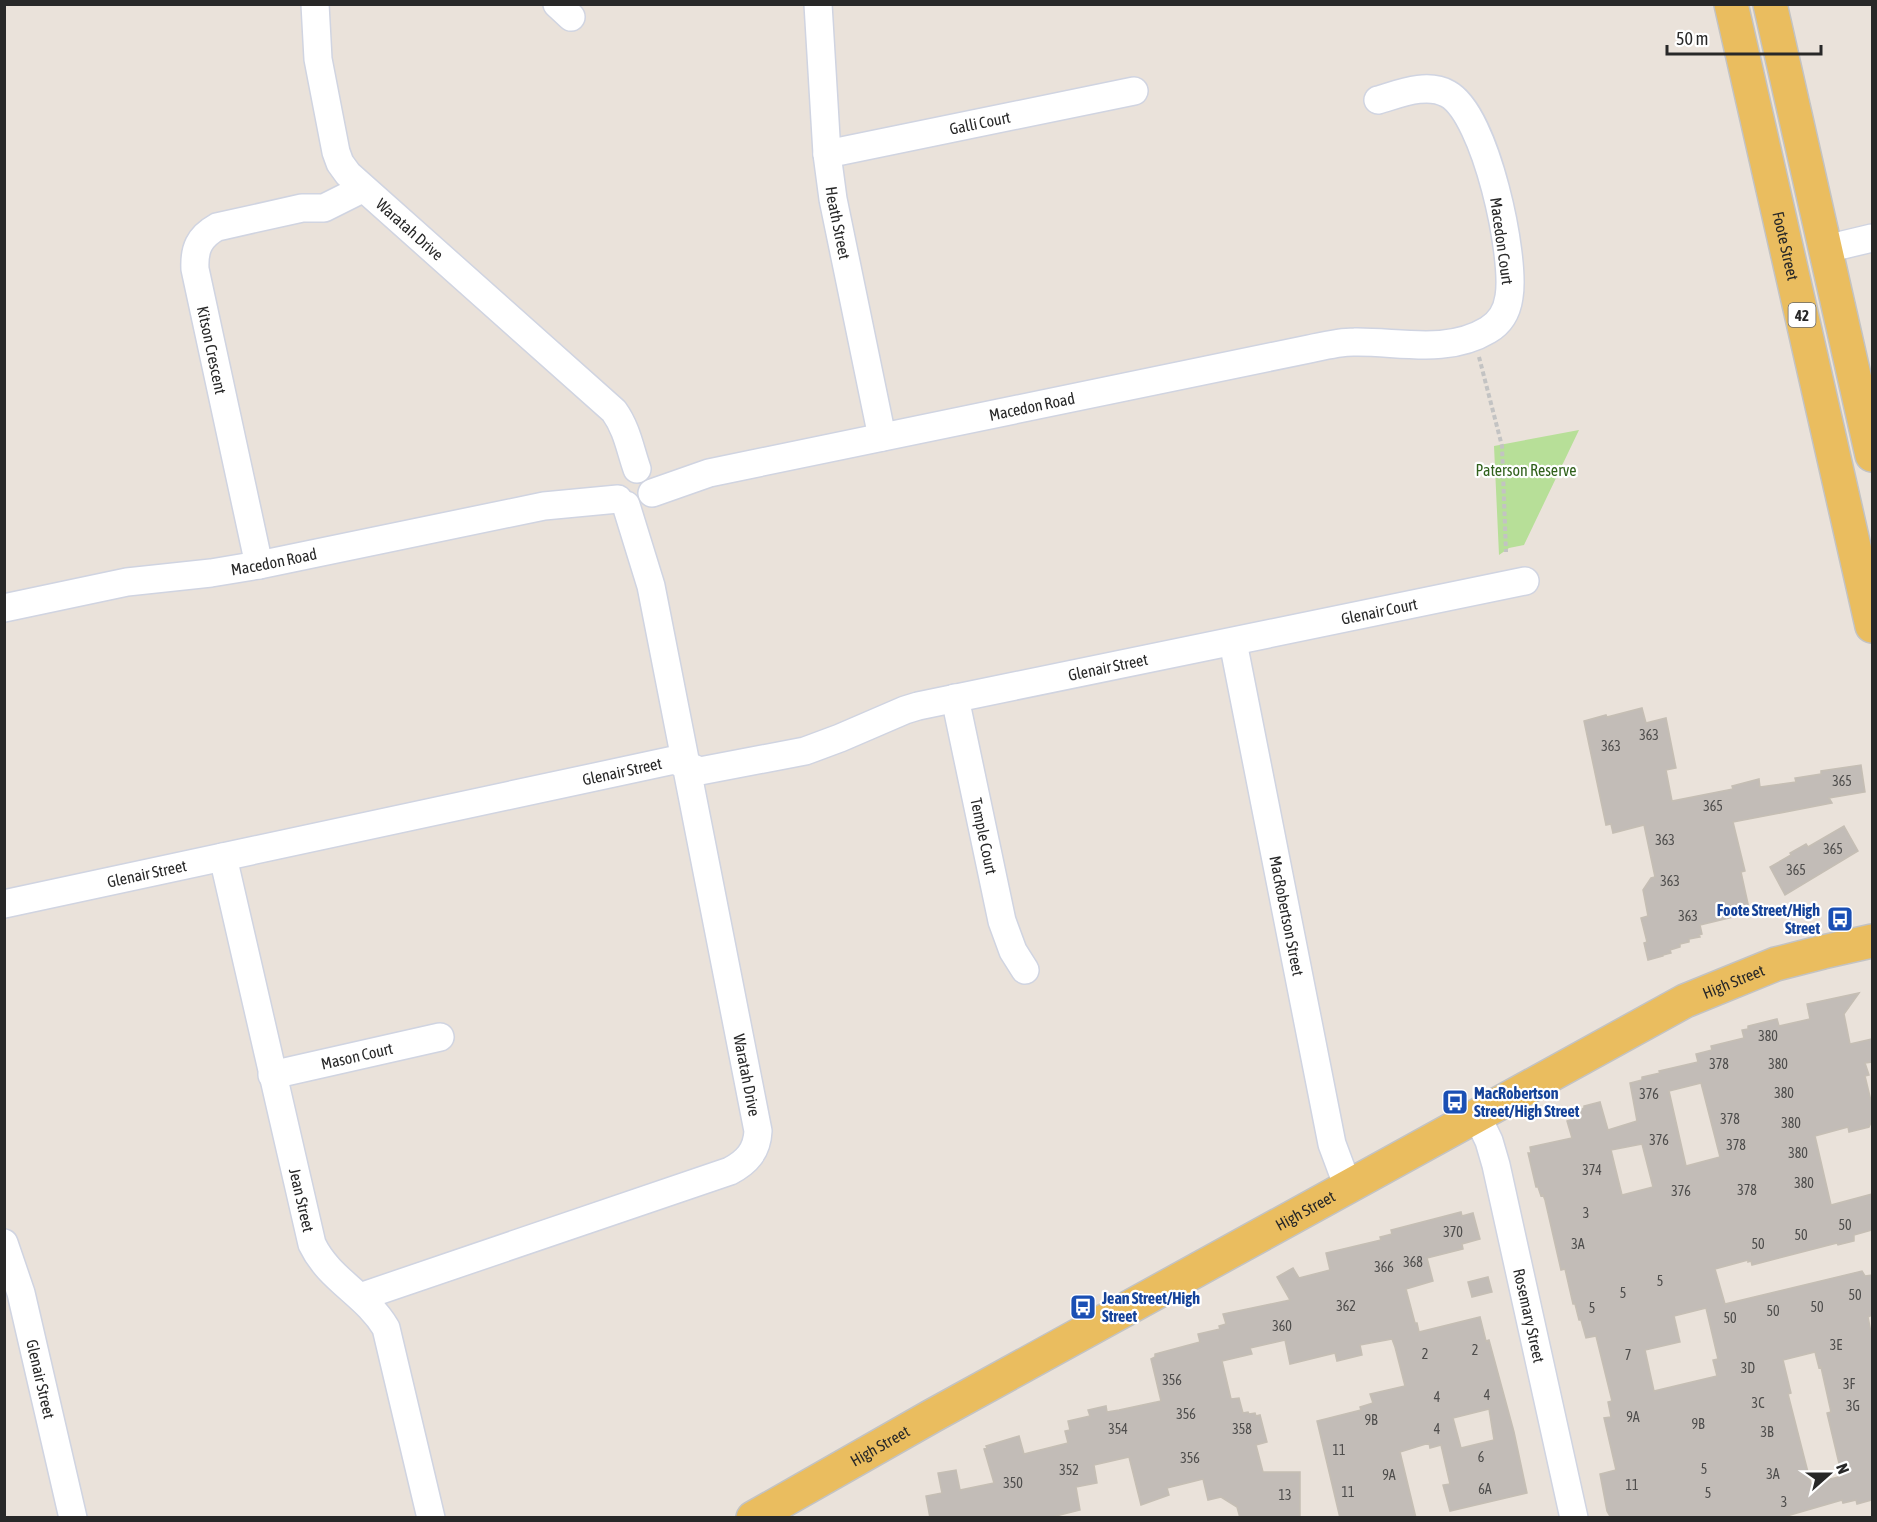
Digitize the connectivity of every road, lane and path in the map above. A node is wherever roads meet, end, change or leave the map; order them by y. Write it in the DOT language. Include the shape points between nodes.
graph roads {
  1 [pos="315,4"];
  2 [pos="819,4"];
  3 [pos="1731,4"];
  4 [pos="1770,4"];
  5 [pos="1134,91"];
  6 [pos="1378,100"];
  7 [pos="827,154"];
  8 [pos="355,181"];
  9 [pos="1872,238"];
  10 [pos="1826,249"];
  11 [pos="1474,336"];
  12 [pos="1354,342"];
  13 [pos="882,437"];
  14 [pos="1872,455"];
  15 [pos="633,487"];
  16 [pos="1506,552"];
  17 [pos="259,565"];
  18 [pos="1525,581"];
  19 [pos="4,608"];
  20 [pos="1872,626"];
  21 [pos="1233,642"];
  22 [pos="956,698"];
  23 [pos="687,766"];
  24 [pos="223,857"];
  25 [pos="4,904"];
  26 [pos="1872,942"];
  27 [pos="1025,970"];
  28 [pos="441,1036"];
  29 [pos="272,1075"];
  30 [pos="1478,1116"];
  31 [pos="1348,1186"];
  32 [pos="4,1242"];
  33 [pos="360,1297"];
  34 [pos="73,1518"];
  35 [pos="431,1518"];
  36 [pos="753,1518"];
  37 [pos="1574,1518"];
  1 -- 8 [label="street, Waratah Drive" via="321,73 336,152"];
  2 -- 7 [label="street, Heath Street"];
  3 -- 20 [label="main road, Foote Street / 42"];
  4 -- 10 [label="main road, 42"];
  5 -- 7 [label="street, Galli Court"];
  6 -- 11 [label="street, Macedon Court" via="1425,89 1447,93 1464,108 1478,136 1502,219 1510,296 1496,324"];
  7 -- 13 [label="street, Heath Street"];
  8 -- 15 [label="street, Waratah Drive" via="604,401 621,422"];
  8 -- 17 [label="street, Kitson Crescent" via="302,208 218,227 201,239 194,257"];
  9 -- 10 [label="street"];
  10 -- 14 [label="main road, 42"];
  11 -- 12 [label="street, Macedon Court" via="1432,344"];
  11 -- 16 [label="path" via="1502,446"];
  12 -- 13 [label="street, Macedon Road"];
  13 -- 15 [label="street, Macedon Road"];
  15 -- 17 [label="street, Macedon Road"];
  15 -- 23 [label="street, Waratah Drive"];
  17 -- 19 [label="street, Macedon Road" via="127,582"];
  18 -- 21 [label="street, Glenair Court"];
  21 -- 22 [label="street, Glenair Street"];
  21 -- 31 [label="street, MacRobertson Street" via="1332,1144"];
  22 -- 23 [label="street, Glenair Street" via="905,710 805,751 700,771"];
  22 -- 27 [label="street, Temple Court" via="1002,921"];
  23 -- 24 [label="street, Glenair Street" via="674,760"];
  23 -- 33 [label="street, Waratah Drive" via="758,1131 751,1155 730,1171"];
  24 -- 25 [label="street, Glenair Street"];
  24 -- 29 [label="street, Jean Street"];
  26 -- 30 [label="main road, High Street" via="1776,964 1685,1001"];
  28 -- 29 [label="street, Mason Court"];
  29 -- 33 [label="street, Jean Street" via="312,1244 325,1266"];
  30 -- 31 [label="main road, High Street"];
  30 -- 37 [label="street, Rosemary Street" via="1496,1165"];
  31 -- 36 [label="main road, High Street"];
  32 -- 34 [label="street, Glenair Street" via="21,1293"];
  33 -- 35 [label="street, Jean Street" via="386,1328"];
}
